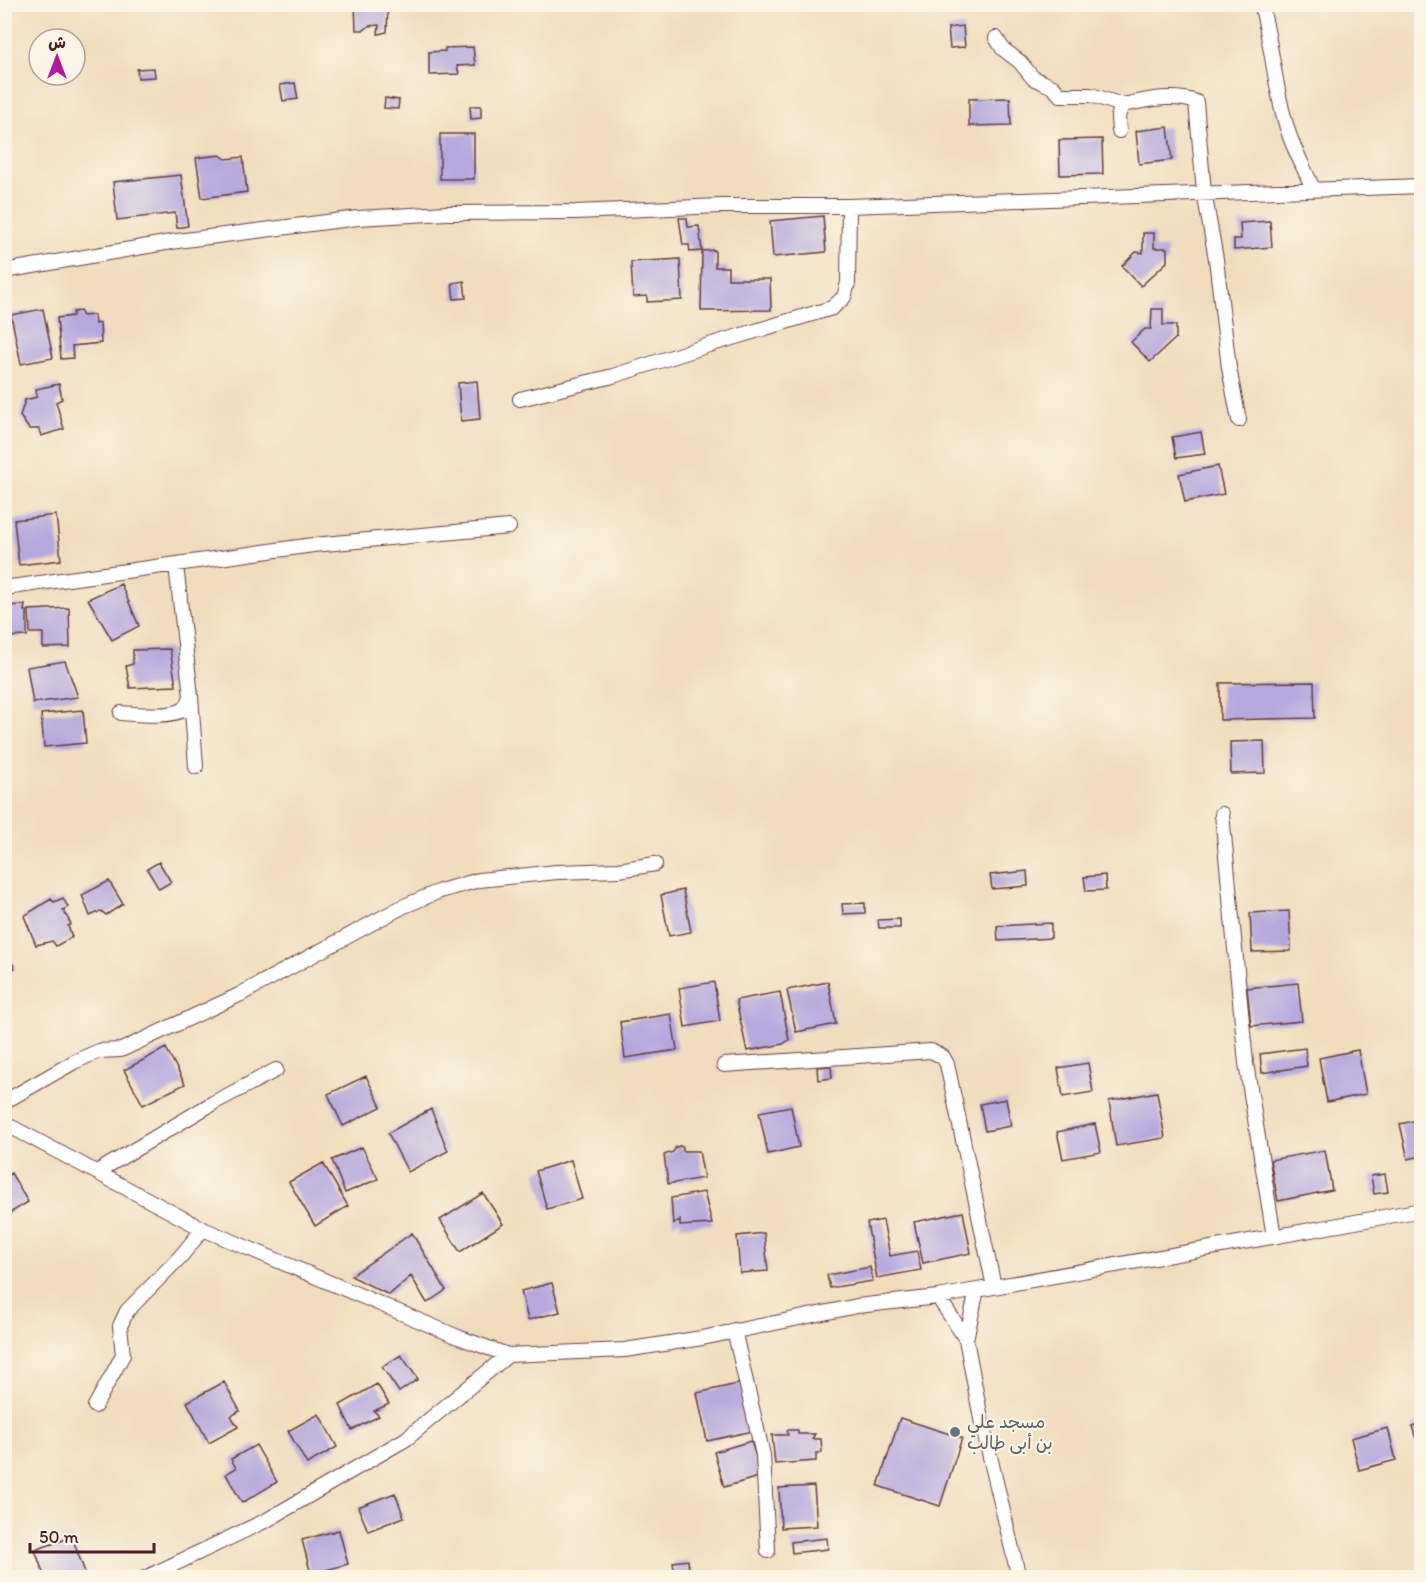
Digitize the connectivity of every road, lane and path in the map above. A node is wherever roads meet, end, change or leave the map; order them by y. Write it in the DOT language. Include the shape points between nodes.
graph roads {
  1 [pos="1261,4"];
  2 [pos="996,38"];
  3 [pos="1122,105"];
  4 [pos="1119,131"];
  5 [pos="1422,186"];
  6 [pos="1313,189"];
  7 [pos="1204,192"];
  8 [pos="849,206"];
  9 [pos="4,271"];
  10 [pos="520,399"];
  11 [pos="1239,420"];
  12 [pos="509,527"];
  13 [pos="177,565"];
  14 [pos="4,588"];
  15 [pos="191,696"];
  16 [pos="121,713"];
  17 [pos="196,766"];
  18 [pos="1222,814"];
  19 [pos="656,864"];
  20 [pos="724,1065"];
  21 [pos="276,1070"];
  22 [pos="4,1102"];
  23 [pos="4,1123"];
  24 [pos="97,1172"];
  25 [pos="1422,1210"];
  26 [pos="203,1229"];
  27 [pos="1274,1237"];
  28 [pos="994,1287"];
  29 [pos="977,1290"];
  30 [pos="938,1297"];
  31 [pos="734,1330"];
  32 [pos="966,1339"];
  33 [pos="508,1355"];
  34 [pos="95,1406"];
  35 [pos="768,1551"];
  36 [pos="145,1578"];
  37 [pos="1019,1578"];
  1 -- 6 [label="street" via="1290,137"];
  2 -- 3 [label="street" via="1033,78 1053,87 1060,95 1091,95"];
  3 -- 4 [label="street"];
  3 -- 7 [label="street" via="1175,98 1196,102"];
  5 -- 6 [label="street"];
  6 -- 7 [label="street"];
  7 -- 8 [label="street"];
  7 -- 11 [label="street"];
  8 -- 9 [label="street" via="722,206 358,218 177,241"];
  8 -- 10 [label="street" via="848,283 844,297 832,308 613,376"];
  12 -- 13 [label="street" via="313,545"];
  13 -- 14 [label="street"];
  13 -- 15 [label="street"];
  15 -- 16 [label="street" via="182,711 170,714"];
  15 -- 17 [label="street"];
  18 -- 27 [label="street" via="1246,1063"];
  19 -- 22 [label="street" via="479,880 440,891 402,907 238,995 121,1050 99,1052 74,1062"];
  20 -- 28 [label="street" via="931,1051 944,1057"];
  21 -- 24 [label="street"];
  23 -- 24 [label="street"];
  24 -- 26 [label="street"];
  25 -- 27 [label="street"];
  26 -- 33 [label="street"];
  26 -- 34 [label="street" via="126,1311 120,1326 123,1354"];
  27 -- 28 [label="street"];
  28 -- 29 [label="street"];
  29 -- 30 [label="street"];
  29 -- 32 [label="street"];
  30 -- 31 [label="street" via="856,1306"];
  30 -- 32 [label="street"];
  31 -- 33 [label="street" via="625,1350"];
  31 -- 35 [label="street" via="763,1455"];
  32 -- 37 [label="street"];
  33 -- 36 [label="street" via="406,1439 267,1520"];
}
